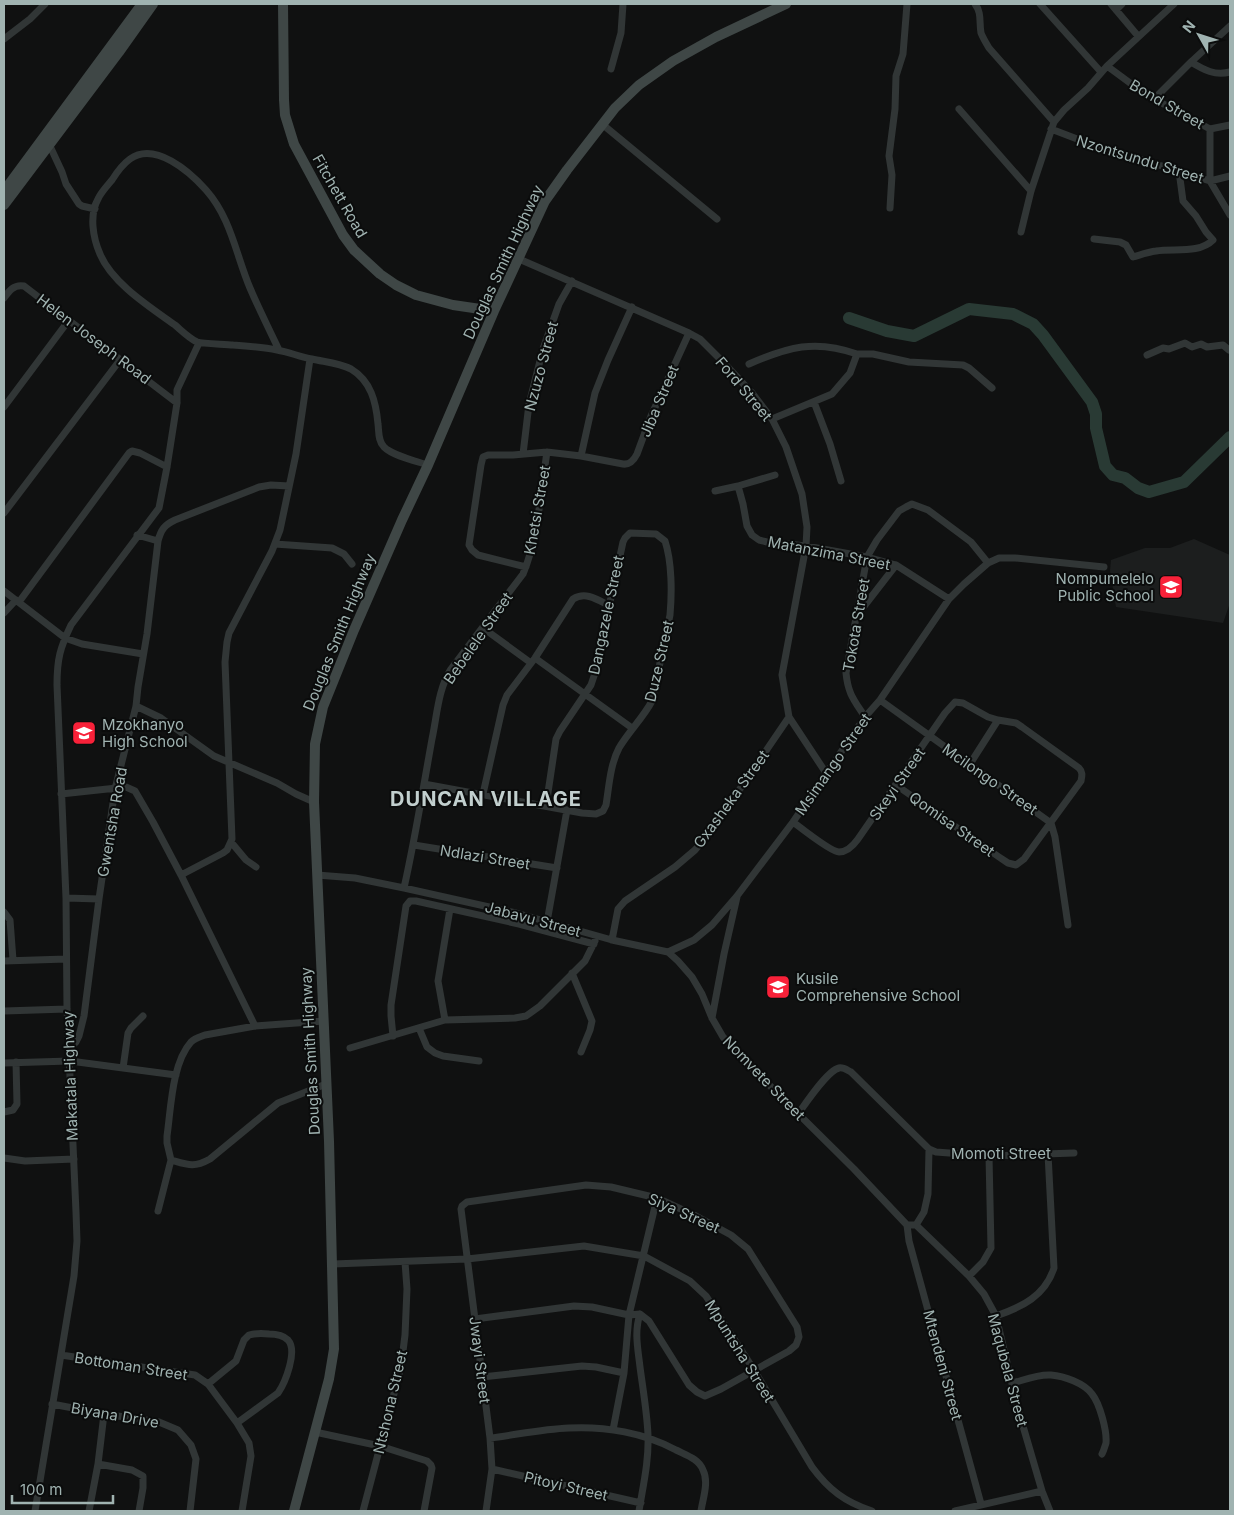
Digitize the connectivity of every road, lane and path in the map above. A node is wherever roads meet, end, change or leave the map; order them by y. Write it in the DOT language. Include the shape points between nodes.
graph roads {
  1 [pos="45,4"];
  2 [pos="142,4"];
  3 [pos="153,4"];
  4 [pos="283,4"];
  5 [pos="623,4"];
  6 [pos="786,4"];
  7 [pos="907,4"];
  8 [pos="975,4"];
  9 [pos="1040,4"];
  10 [pos="1122,4"];
  11 [pos="1174,4"];
  12 [pos="1114,7"];
  13 [pos="1230,26"];
  14 [pos="1138,36"];
  15 [pos="4,39"];
  16 [pos="1191,62"];
  17 [pos="612,69"];
  18 [pos="1104,69"];
  19 [pos="1230,72"];
  20 [pos="1154,99"];
  21 [pos="959,110"];
  22 [pos="1054,122"];
  23 [pos="1230,125"];
  24 [pos="601,126"];
  25 [pos="1051,129"];
  26 [pos="1210,129"];
  27 [pos="49,144"];
  28 [pos="1179,171"];
  29 [pos="1230,176"];
  30 [pos="1210,181"];
  31 [pos="4,191"];
  32 [pos="1031,191"];
  33 [pos="4,205"];
  34 [pos="890,208"];
  35 [pos="95,209"];
  36 [pos="1230,215"];
  37 [pos="717,220"];
  38 [pos="1021,232"];
  39 [pos="1094,239"];
  40 [pos="518,259"];
  41 [pos="572,281"];
  42 [pos="6,295"];
  43 [pos="632,307"];
  44 [pos="494,312"];
  45 [pos="69,320"];
  46 [pos="689,333"];
  47 [pos="199,343"];
  48 [pos="1230,349"];
  49 [pos="279,350"];
  50 [pos="857,354"];
  51 [pos="1147,355"];
  52 [pos="310,359"];
  53 [pos="120,360"];
  54 [pos="749,364"];
  55 [pos="992,388"];
  56 [pos="814,402"];
  57 [pos="177,403"];
  58 [pos="4,408"];
  59 [pos="772,418"];
  60 [pos="547,452"];
  61 [pos="523,454"];
  62 [pos="581,456"];
  63 [pos="428,465"];
  64 [pos="167,467"];
  65 [pos="775,475"];
  66 [pos="841,481"];
  67 [pos="289,486"];
  68 [pos="738,486"];
  69 [pos="715,491"];
  70 [pos="4,513"];
  71 [pos="656,534"];
  72 [pos="138,535"];
  73 [pos="158,541"];
  74 [pos="275,544"];
  75 [pos="806,546"];
  76 [pos="867,557"];
  77 [pos="988,563"];
  78 [pos="352,564"];
  79 [pos="896,565"];
  80 [pos="1104,567"];
  81 [pos="526,568"];
  82 [pos="4,591"];
  83 [pos="949,599"];
  84 [pos="17,601"];
  85 [pos="610,606"];
  86 [pos="4,613"];
  87 [pos="857,615"];
  88 [pos="483,628"];
  89 [pos="64,638"];
  90 [pos="143,654"];
  91 [pos="533,661"];
  92 [pos="585,694"];
  93 [pos="880,700"];
  94 [pos="136,706"];
  95 [pos="789,717"];
  96 [pos="865,717"];
  97 [pos="998,720"];
  98 [pos="632,728"];
  99 [pos="930,736"];
  100 [pos="228,763"];
  101 [pos="970,764"];
  102 [pos="826,773"];
  103 [pos="424,784"];
  104 [pos="896,784"];
  105 [pos="116,789"];
  106 [pos="61,794"];
  107 [pos="483,794"];
  108 [pos="314,802"];
  109 [pos="546,806"];
  110 [pos="567,810"];
  111 [pos="793,822"];
  112 [pos="1051,823"];
  113 [pos="231,842"];
  114 [pos="414,845"];
  115 [pos="256,867"];
  116 [pos="557,868"];
  117 [pos="181,875"];
  118 [pos="317,875"];
  119 [pos="404,888"];
  120 [pos="738,896"];
  121 [pos="66,898"];
  122 [pos="99,899"];
  123 [pos="450,909"];
  124 [pos="4,912"];
  125 [pos="547,922"];
  126 [pos="1068,925"];
  127 [pos="597,936"];
  128 [pos="612,940"];
  129 [pos="594,944"];
  130 [pos="668,952"];
  131 [pos="66,959"];
  132 [pos="13,960"];
  133 [pos="4,961"];
  134 [pos="572,974"];
  135 [pos="68,1009"];
  136 [pos="4,1011"];
  137 [pos="143,1016"];
  138 [pos="712,1018"];
  139 [pos="324,1020"];
  140 [pos="445,1020"];
  141 [pos="255,1026"];
  142 [pos="419,1028"];
  143 [pos="393,1036"];
  144 [pos="70,1048"];
  145 [pos="350,1048"];
  146 [pos="581,1052"];
  147 [pos="479,1060"];
  148 [pos="70,1061"];
  149 [pos="4,1062"];
  150 [pos="16,1062"];
  151 [pos="123,1068"];
  152 [pos="176,1075"];
  153 [pos="326,1084"];
  154 [pos="4,1112"];
  155 [pos="798,1114"];
  156 [pos="929,1149"];
  157 [pos="1048,1154"];
  158 [pos="1074,1154"];
  159 [pos="989,1156"];
  160 [pos="4,1158"];
  161 [pos="74,1159"];
  162 [pos="171,1160"];
  163 [pos="657,1198"];
  164 [pos="461,1209"];
  165 [pos="158,1211"];
  166 [pos="907,1225"];
  167 [pos="916,1225"];
  168 [pos="644,1256"];
  169 [pos="467,1259"];
  170 [pos="405,1262"];
  171 [pos="333,1264"];
  172 [pos="969,1276"];
  173 [pos="640,1314"];
  174 [pos="629,1315"];
  175 [pos="996,1316"];
  176 [pos="475,1319"];
  177 [pos="61,1355"];
  178 [pos="754,1370"];
  179 [pos="624,1372"];
  180 [pos="482,1377"];
  181 [pos="1012,1383"];
  182 [pos="208,1384"];
  183 [pos="52,1404"];
  184 [pos="104,1414"];
  185 [pos="237,1423"];
  186 [pos="613,1430"];
  187 [pos="315,1432"];
  188 [pos="648,1437"];
  189 [pos="490,1438"];
  190 [pos="380,1446"];
  191 [pos="1102,1454"];
  192 [pos="98,1464"];
  193 [pos="492,1469"];
  194 [pos="1042,1491"];
  195 [pos="640,1503"];
  196 [pos="981,1504"];
  197 [pos="35,1511"];
  198 [pos="89,1511"];
  199 [pos="139,1511"];
  200 [pos="190,1511"];
  201 [pos="242,1511"];
  202 [pos="294,1511"];
  203 [pos="363,1511"];
  204 [pos="424,1511"];
  205 [pos="486,1511"];
  206 [pos="639,1511"];
  207 [pos="701,1511"];
  208 [pos="872,1511"];
  209 [pos="955,1511"];
  210 [pos="1050,1511"];
  1 -- 15 [label="street"];
  2 -- 31 [label="street"];
  3 -- 27 [label="street"];
  4 -- 44 [label="street, Fitchett Road" via="284,100 288,129 343,235 368,264 396,285 437,302"];
  5 -- 17 [label="street" via="621,33"];
  6 -- 24 [label="street, Douglas Smith Highway" via="673,61 627,96"];
  7 -- 34 [label="street" via="889,156 892,175"];
  8 -- 22 [label="street" via="980,14 980,30 989,48"];
  9 -- 18 [label="street, Bond Street"];
  10 -- 12 [label="street"];
  11 -- 14 [label="street"];
  12 -- 14 [label="street"];
  13 -- 16 [label="street"];
  14 -- 18 [label="street"];
  16 -- 19 [label="street" via="1203,70"];
  16 -- 20 [label="street"];
  18 -- 20 [label="street, Bond Street"];
  18 -- 22 [label="street"];
  20 -- 26 [label="street, Bond Street"];
  21 -- 32 [label="street"];
  22 -- 25 [label="street"];
  23 -- 26 [label="street, Bond Street"];
  24 -- 37 [label="street"];
  24 -- 40 [label="street, Douglas Smith Highway" via="545,201"];
  25 -- 28 [label="street, Nzontsundu Street"];
  25 -- 32 [label="street"];
  26 -- 30 [label="street"];
  27 -- 33 [label="street"];
  27 -- 35 [label="street" via="66,184 79,204"];
  28 -- 30 [label="street, Nzontsundu Street"];
  28 -- 39 [label="street" via="1183,201 1212,240 1208,245 1133,257 1126,245 1120,242"];
  29 -- 30 [label="street, Nzontsundu Street"];
  30 -- 36 [label="street"];
  32 -- 38 [label="street"];
  35 -- 47 [label="street" via="96,243 111,271 124,286"];
  35 -- 49 [label="street" via="98,198 118,172 136,156 157,154 184,170 207,190 224,217 250,288"];
  40 -- 41 [label="street, Ford Street"];
  40 -- 44 [label="street, Douglas Smith Highway"];
  41 -- 43 [label="street, Ford Street"];
  41 -- 61 [label="street, Nzuzo Street" via="559,304 543,349 529,404"];
  42 -- 45 [label="street, Helen Joseph Road" via="16,286 24,286"];
  43 -- 46 [label="street, Ford Street"];
  43 -- 62 [label="street" via="597,387"];
  44 -- 63 [label="street, Douglas Smith Highway"];
  45 -- 53 [label="street, Helen Joseph Road"];
  45 -- 58 [label="street"];
  46 -- 59 [label="street, Ford Street" via="700,339 736,374"];
  46 -- 62 [label="street, Jiba Street" via="631,462 626,465"];
  47 -- 49 [label="street"];
  47 -- 57 [label="street, Makatala Highway" via="177,390"];
  48 -- 51 [label="street" via="1223,345 1192,347 1185,343"];
  49 -- 52 [label="street"];
  50 -- 54 [label="street" via="843,348 805,346 780,351"];
  50 -- 55 [label="street" via="963,366"];
  50 -- 56 [label="street" via="850,373 838,389"];
  52 -- 63 [label="street" via="347,367 360,376 373,395 381,443 391,452"];
  52 -- 67 [label="street"];
  53 -- 57 [label="street, Helen Joseph Road"];
  53 -- 70 [label="street"];
  56 -- 59 [label="street"];
  56 -- 66 [label="street"];
  57 -- 64 [label="street, Makatala Highway"];
  59 -- 75 [label="street, Ford Street" via="802,494"];
  60 -- 61 [label="street"];
  60 -- 62 [label="street"];
  60 -- 81 [label="street, Khetsi Street"];
  61 -- 81 [label="street" via="483,457 469,545 478,554"];
  63 -- 108 [label="street, Douglas Smith Highway" via="323,707 315,744"];
  64 -- 72 [label="street, Makatala Highway" via="159,508"];
  64 -- 84 [label="street" via="140,453 130,452"];
  65 -- 68 [label="street"];
  67 -- 73 [label="street" via="259,487 175,520 166,524"];
  67 -- 74 [label="street"];
  68 -- 69 [label="street"];
  68 -- 75 [label="street, Matanzima Street" via="747,526 756,538"];
  71 -- 85 [label="street, Dangazele Street" via="630,533 625,538"];
  71 -- 98 [label="street, Duze Street" via="665,541 669,559 670,614 652,701"];
  72 -- 73 [label="street"];
  72 -- 89 [label="street, Makatala Highway"];
  73 -- 90 [label="street, Gwentsha Road"];
  74 -- 78 [label="street" via="332,548 344,554"];
  74 -- 100 [label="street" via="227,642 224,662"];
  75 -- 76 [label="street, Matanzima Street"];
  75 -- 95 [label="street, Ford Street" via="782,675"];
  76 -- 77 [label="street" via="899,511 912,504 928,510 971,542"];
  76 -- 79 [label="street, Matanzima Street"];
  76 -- 87 [label="street, Tokota Street"];
  77 -- 80 [label="street" via="999,558 1015,558"];
  77 -- 83 [label="street, Msimango Street"];
  79 -- 83 [label="street, Matanzima Street"];
  79 -- 87 [label="street"];
  81 -- 88 [label="street, Bebelele Street"];
  82 -- 84 [label="street"];
  83 -- 93 [label="street, Msimango Street"];
  84 -- 86 [label="street"];
  84 -- 89 [label="street"];
  85 -- 91 [label="street" via="584,595 573,599"];
  85 -- 92 [label="street, Dangazele Street" via="594,676"];
  87 -- 96 [label="street, Tokota Street" via="846,673 847,687"];
  88 -- 91 [label="street"];
  88 -- 103 [label="street, Bebelele Street" via="445,680"];
  89 -- 90 [label="street"];
  89 -- 106 [label="street, Makatala Highway" via="57,661"];
  90 -- 94 [label="street, Gwentsha Road"];
  91 -- 92 [label="street"];
  91 -- 107 [label="street" via="503,705"];
  92 -- 98 [label="street"];
  92 -- 109 [label="street, Dangazele Street" via="556,739"];
  93 -- 96 [label="street, Msimango Street"];
  93 -- 99 [label="street, Mcilongo Street"];
  94 -- 100 [label="street" via="161,718 206,752"];
  94 -- 105 [label="street, Gwentsha Road"];
  95 -- 102 [label="street, Ford Street"];
  95 -- 128 [label="street, Gxasheka Street" via="695,850 676,867 624,901 618,909"];
  96 -- 102 [label="street, Msimango Street"];
  97 -- 99 [label="street, Skeyi Street" via="955,702"];
  97 -- 101 [label="street"];
  97 -- 112 [label="street" via="1016,723 1082,773 1081,781"];
  98 -- 110 [label="street, Duze Street" via="615,758 603,811 596,814"];
  99 -- 101 [label="street, Mcilongo Street"];
  99 -- 104 [label="street, Skeyi Street"];
  100 -- 108 [label="street"];
  100 -- 113 [label="street"];
  101 -- 112 [label="street, Mcilongo Street"];
  102 -- 111 [label="street, Msimango Street"];
  103 -- 107 [label="street"];
  103 -- 114 [label="street, Bebelele Street"];
  104 -- 111 [label="street, Skeyi Street" via="858,840 847,850 832,850"];
  104 -- 112 [label="street, Qomisa Street" via="1008,863 1020,863"];
  105 -- 106 [label="street"];
  105 -- 117 [label="street" via="128,788 134,792"];
  105 -- 122 [label="street, Gwentsha Road"];
  106 -- 121 [label="street, Makatala Highway"];
  107 -- 109 [label="street"];
  108 -- 118 [label="street, Douglas Smith Highway"];
  109 -- 110 [label="street"];
  110 -- 116 [label="street"];
  111 -- 120 [label="street, Msimango Street"];
  112 -- 126 [label="street"];
  113 -- 115 [label="street"];
  113 -- 117 [label="street" via="223,853"];
  114 -- 116 [label="street, Ndlazi Street"];
  114 -- 119 [label="street, Bebelele Street"];
  116 -- 125 [label="street"];
  117 -- 141 [label="street"];
  118 -- 119 [label="street, Jabavu Street" via="355,878"];
  118 -- 139 [label="street, Douglas Smith Highway"];
  119 -- 125 [label="street, Jabavu Street"];
  120 -- 130 [label="street, Msimango Street" via="699,936"];
  120 -- 138 [label="street"];
  121 -- 122 [label="street"];
  121 -- 131 [label="street, Makatala Highway"];
  122 -- 144 [label="street, Gwentsha Road" via="84,1016 79,1036"];
  123 -- 129 [label="street"];
  123 -- 140 [label="street" via="438,981"];
  123 -- 143 [label="street" via="412,901 406,906 391,1005"];
  124 -- 132 [label="street" via="10,920"];
  125 -- 127 [label="street, Jabavu Street"];
  127 -- 128 [label="street, Jabavu Street"];
  127 -- 129 [label="street"];
  128 -- 130 [label="street, Jabavu Street"];
  129 -- 134 [label="street"];
  130 -- 138 [label="street" via="692,977"];
  131 -- 132 [label="street"];
  131 -- 135 [label="street, Makatala Highway"];
  132 -- 133 [label="street"];
  134 -- 140 [label="street" via="526,1016"];
  134 -- 146 [label="street" via="592,1021"];
  135 -- 136 [label="street"];
  135 -- 144 [label="street, Makatala Highway"];
  137 -- 151 [label="street" via="128,1033"];
  138 -- 155 [label="street, Nomvete Street" via="723,1037"];
  139 -- 141 [label="street"];
  139 -- 153 [label="street, Douglas Smith Highway"];
  140 -- 142 [label="street"];
  141 -- 152 [label="street" via="197,1038 191,1042"];
  142 -- 143 [label="street"];
  142 -- 147 [label="street" via="427,1048 435,1053"];
  143 -- 145 [label="street"];
  144 -- 148 [label="street, Makatala Highway"];
  148 -- 150 [label="street"];
  148 -- 151 [label="street"];
  148 -- 161 [label="street, Makatala Highway"];
  149 -- 150 [label="street"];
  150 -- 154 [label="street" via="17,1104 13,1110"];
  151 -- 152 [label="street"];
  152 -- 162 [label="street" via="167,1136"];
  153 -- 162 [label="street" via="278,1103 200,1164 188,1165"];
  153 -- 171 [label="street, Douglas Smith Highway"];
  155 -- 156 [label="street, Momoti Street" via="820,1084 837,1069 845,1069"];
  155 -- 166 [label="street, Nomvete Street"];
  156 -- 159 [label="street, Momoti Street" via="941,1153"];
  156 -- 167 [label="street, Momoti Street" via="928,1194 924,1212"];
  157 -- 158 [label="street, Momoti Street"];
  157 -- 159 [label="street, Momoti Street"];
  157 -- 175 [label="street" via="1054,1268 1044,1288 1030,1300"];
  159 -- 172 [label="street" via="991,1248"];
  160 -- 161 [label="street" via="25,1161"];
  161 -- 177 [label="street, Makatala Highway" via="77,1241"];
  162 -- 165 [label="street"];
  163 -- 164 [label="street, Siya Street" via="611,1187 586,1185 472,1200"];
  163 -- 168 [label="street"];
  163 -- 178 [label="street, Siya Street" via="741,1242 797,1327 799,1337 796,1345"];
  164 -- 169 [label="street, Jwayi Street"];
  166 -- 167 [label="street"];
  166 -- 196 [label="street, Mtendeni Street"];
  167 -- 172 [label="street, Maqubela Street"];
  168 -- 169 [label="street, Mpuntsha Street" via="584,1246"];
  168 -- 174 [label="street"];
  168 -- 178 [label="street, Mpuntsha Street" via="690,1282 706,1296"];
  169 -- 170 [label="street, Mpuntsha Street"];
  169 -- 176 [label="street, Jwayi Street"];
  170 -- 171 [label="street, Mpuntsha Street"];
  170 -- 190 [label="street, Ntshona Street" via="407,1289 401,1367"];
  171 -- 187 [label="street, Douglas Smith Highway" via="334,1349"];
  172 -- 175 [label="street, Maqubela Street"];
  173 -- 174 [label="street"];
  173 -- 178 [label="street" via="649,1320 690,1385 701,1395 709,1395"];
  173 -- 188 [label="street" via="636,1339"];
  174 -- 176 [label="street" via="574,1306"];
  174 -- 179 [label="street"];
  175 -- 181 [label="street, Maqubela Street"];
  176 -- 180 [label="street, Jwayi Street"];
  177 -- 182 [label="street, Bottoman Street" via="195,1375"];
  177 -- 183 [label="street, Makatala Highway"];
  178 -- 208 [label="street, Mpuntsha Street" via="823,1482 835,1493"];
  179 -- 180 [label="street" via="582,1366"];
  179 -- 186 [label="street"];
  180 -- 189 [label="street, Jwayi Street"];
  181 -- 191 [label="street" via="1053,1375 1088,1390 1102,1419 1106,1441"];
  181 -- 194 [label="street, Maqubela Street"];
  182 -- 185 [label="street, Bottoman Street"];
  182 -- 185 [label="street" via="236,1361 249,1335 271,1334 288,1340 290,1358 282,1388"];
  183 -- 184 [label="street, Biyana Drive"];
  183 -- 197 [label="street, Makatala Highway"];
  184 -- 192 [label="street"];
  184 -- 200 [label="street, Biyana Drive" via="159,1422 182,1433 196,1460"];
  185 -- 201 [label="street, Bottoman Street" via="251,1450"];
  186 -- 188 [label="street"];
  186 -- 189 [label="street" via="569,1428"];
  187 -- 190 [label="street"];
  187 -- 202 [label="street, Douglas Smith Highway"];
  188 -- 195 [label="street"];
  188 -- 207 [label="street" via="692,1458 703,1468 706,1481"];
  189 -- 193 [label="street, Jwayi Street"];
  190 -- 203 [label="street, Ntshona Street"];
  190 -- 204 [label="street" via="430,1463 432,1468"];
  192 -- 198 [label="street"];
  192 -- 199 [label="street" via="132,1470 143,1476"];
  193 -- 195 [label="street, Pitoyi Street"];
  193 -- 205 [label="street, Jwayi Street"];
  194 -- 196 [label="street"];
  194 -- 210 [label="street, Maqubela Street"];
  195 -- 206 [label="street"];
  196 -- 209 [label="street"];
}
